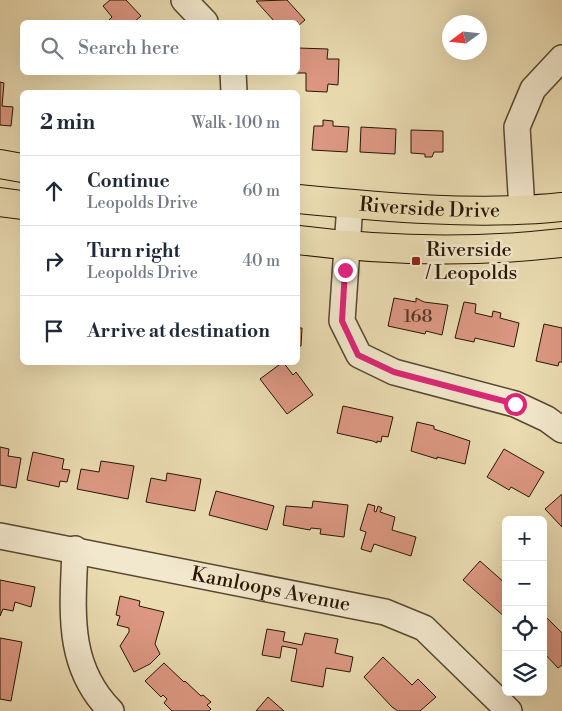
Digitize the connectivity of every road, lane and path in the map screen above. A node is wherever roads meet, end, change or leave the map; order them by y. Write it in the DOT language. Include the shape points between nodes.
graph roads {
  1 [pos="184,0"];
  2 [pos="203,20"];
  3 [pos="562,58"];
  4 [pos="234,75"];
  5 [pos="234,90"];
  6 [pos="0,164"];
  7 [pos="20,168"];
  8 [pos="300,199"];
  9 [pos="0,202"];
  10 [pos="350,204"];
  11 [pos="20,205"];
  12 [pos="562,207"];
  13 [pos="522,210"];
  14 [pos="300,240"];
  15 [pos="562,243"];
  16 [pos="348,246"];
  17 [pos="562,430"];
  18 [pos="0,536"];
  19 [pos="75,549"];
  20 [pos="111,711"];
  21 [pos="509,711"];
  1 -- 2 [label="street"];
  3 -- 13 [label="street" via="533,89 517,127"];
  4 -- 5 [label="street"];
  6 -- 7 [label="main road"];
  8 -- 10 [label="main road, Riverside Drive"];
  9 -- 11 [label="main road"];
  10 -- 13 [label="main road, Riverside Drive"];
  10 -- 16 [label="street"];
  12 -- 13 [label="main road, Riverside Drive"];
  14 -- 16 [label="main road, Riverside Drive"];
  15 -- 16 [label="main road, Riverside Drive" via="510,249"];
  16 -- 17 [label="street" via="342,321 358,355 394,372 515,404"];
  18 -- 19 [label="street, Kamloops Avenue"];
  19 -- 20 [label="street" via="73,634 84,673"];
  19 -- 21 [label="street, Kamloops Avenue" via="386,612 424,628"];
}
